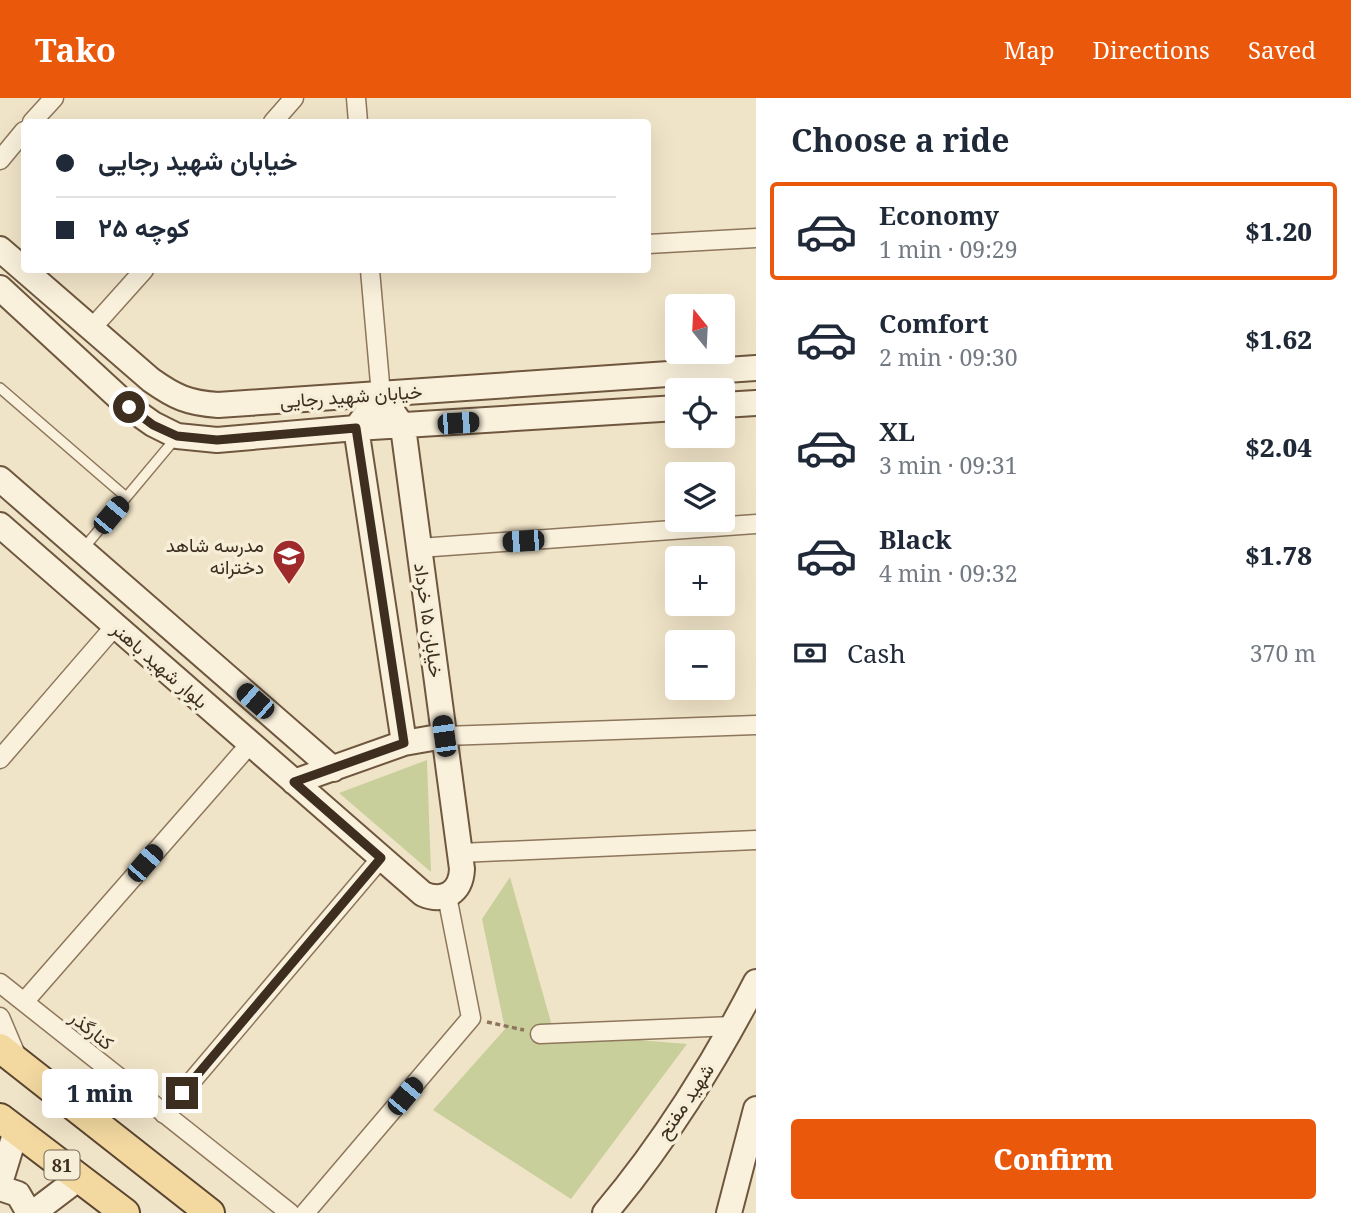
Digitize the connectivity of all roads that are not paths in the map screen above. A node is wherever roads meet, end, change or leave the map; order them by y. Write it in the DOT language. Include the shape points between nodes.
graph roads {
  1 [pos="54,98"];
  2 [pos="294,98"];
  3 [pos="356,98"];
  4 [pos="35,119"];
  5 [pos="276,119"];
  6 [pos="358,119"];
  7 [pos="21,135"];
  8 [pos="0,160"];
  9 [pos="756,238"];
  10 [pos="651,244"];
  11 [pos="0,249"];
  12 [pos="21,267"];
  13 [pos="28,273"];
  14 [pos="141,273"];
  15 [pos="370,273"];
  16 [pos="0,288"];
  17 [pos="92,328"];
  18 [pos="756,368"];
  19 [pos="0,388"];
  20 [pos="381,395"];
  21 [pos="756,403"];
  22 [pos="735,404"];
  23 [pos="665,409"];
  24 [pos="403,427"];
  25 [pos="356,428"];
  26 [pos="177,436"];
  27 [pos="0,479"];
  28 [pos="126,497"];
  29 [pos="756,524"];
  30 [pos="0,525"];
  31 [pos="419,548"];
  32 [pos="82,550"];
  33 [pos="115,626"];
  34 [pos="756,725"];
  35 [pos="444,736"];
  36 [pos="404,743"];
  37 [pos="250,744"];
  38 [pos="0,760"];
  39 [pos="333,769"];
  40 [pos="294,782"];
  41 [pos="756,840"];
  42 [pos="460,853"];
  43 [pos="381,858"];
  44 [pos="447,896"];
  45 [pos="756,982"];
  46 [pos="0,983"];
  47 [pos="23,1002"];
  48 [pos="0,1017"];
  49 [pos="733,1026"];
  50 [pos="540,1034"];
  51 [pos="10,1056"];
  52 [pos="756,1109"];
  53 [pos="164,1114"];
  54 [pos="8,1124"];
  55 [pos="79,1178"];
  56 [pos="0,1186"];
  57 [pos="31,1213"];
  58 [pos="125,1213"];
  59 [pos="210,1213"];
  60 [pos="290,1213"];
  61 [pos="305,1213"];
  62 [pos="605,1213"];
  63 [pos="729,1213"];
  1 -- 4 [label="street"];
  2 -- 5 [label="street"];
  3 -- 6 [label="street"];
  7 -- 8 [label="street"];
  9 -- 10 [label="street"];
  11 -- 12 [label="street, خیابان شهید رجایی"];
  13 -- 17 [label="street, خیابان شهید رجایی"];
  14 -- 17 [label="street"];
  15 -- 20 [label="street, خیابان ۱۵ خرداد"];
  16 -- 26 [label="street, خیابان شهید رجایی" via="129,407"];
  17 -- 20 [label="street, خیابان شهید رجایی" via="151,380 191,403"];
  18 -- 20 [label="street, خیابان شهید رجایی"];
  19 -- 28 [label="lane"];
  20 -- 24 [label="street, خیابان ۱۵ خرداد"];
  20 -- 25 [label="street"];
  21 -- 22 [label="street"];
  23 -- 24 [label="street, خیابان شهید رجایی"];
  24 -- 25 [label="street, خیابان شهید رجایی"];
  24 -- 31 [label="street, خیابان ۱۵ خرداد"];
  25 -- 26 [label="street, خیابان شهید رجایی" via="217,440"];
  25 -- 36 [label="street"];
  26 -- 28 [label="lane"];
  27 -- 32 [label="street, بلوار شهید باهنر"];
  28 -- 32 [label="lane"];
  29 -- 31 [label="street"];
  30 -- 33 [label="street, بلوار شهید باهنر"];
  31 -- 35 [label="street, خیابان ۱۵ خرداد"];
  32 -- 39 [label="street, بلوار شهید باهنر"];
  33 -- 37 [label="street, بلوار شهید باهنر"];
  33 -- 38 [label="street"];
  34 -- 35 [label="street"];
  35 -- 36 [label="street"];
  35 -- 42 [label="street, خیابان ۱۵ خرداد"];
  36 -- 39 [label="street"];
  37 -- 40 [label="street, بلوار شهید باهنر"];
  37 -- 47 [label="street"];
  39 -- 40 [label="street"];
  40 -- 43 [label="street, بلوار شهید باهنر"];
  41 -- 42 [label="street"];
  42 -- 44 [label="street" via="462,877"];
  43 -- 44 [label="street, بلوار شهید باهنر" via="423,894"];
  43 -- 53 [label="street"];
  44 -- 61 [label="street" via="471,1018"];
  45 -- 49 [label="street, شهید مفتح"];
  46 -- 47 [label="street, کنارگذر"];
  47 -- 53 [label="street, کنارگذر"];
  48 -- 51 [label="street"];
  49 -- 50 [label="street"];
  49 -- 62 [label="street, شهید مفتح" via="678,1115"];
  51 -- 59 [label="main road"];
  52 -- 63 [label="street"];
  53 -- 60 [label="street, کنارگذر"];
  54 -- 55 [label="main road, 81"];
  54 -- 56 [label="street"];
  55 -- 57 [label="street"];
  55 -- 58 [label="main road, 81"];
  56 -- 57 [label="street" via="18,1194"];
}
